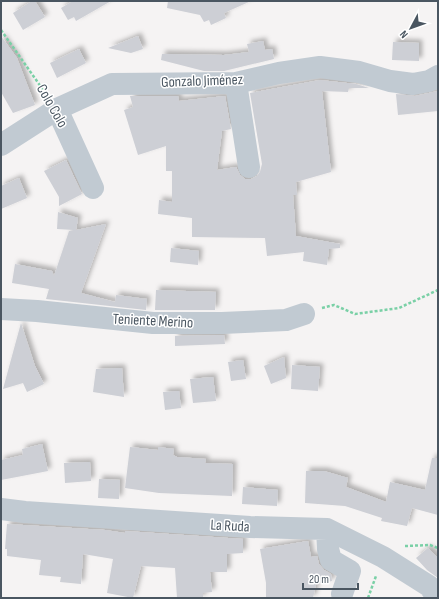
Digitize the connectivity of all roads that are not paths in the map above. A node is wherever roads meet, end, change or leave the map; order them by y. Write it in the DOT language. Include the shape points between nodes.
graph roads {
  1 [pos="438,76"];
  2 [pos="236,83"];
  3 [pos="56,109"];
  4 [pos="1,144"];
  5 [pos="249,166"];
  6 [pos="93,188"];
  7 [pos="1,309"];
  8 [pos="304,314"];
  9 [pos="1,509"];
  10 [pos="327,529"];
  11 [pos="342,594"];
  12 [pos="438,598"];
  1 -- 2 [label="street, Gonzalo Jiménez" via="429,81 413,84 390,81 359,72 320,67"];
  2 -- 3 [label="street, Gonzalo Jiménez" via="112,84"];
  2 -- 5 [label="street"];
  3 -- 4 [label="street, Gonzalo Jiménez"];
  3 -- 6 [label="street, Colo Colo"];
  7 -- 8 [label="street, Teniente Merino" via="153,323 286,320"];
  9 -- 10 [label="street, La Ruda" via="250,527"];
  10 -- 11 [label="street" via="331,560 350,571"];
  10 -- 12 [label="street, La Ruda" via="383,557 429,586"];
}
